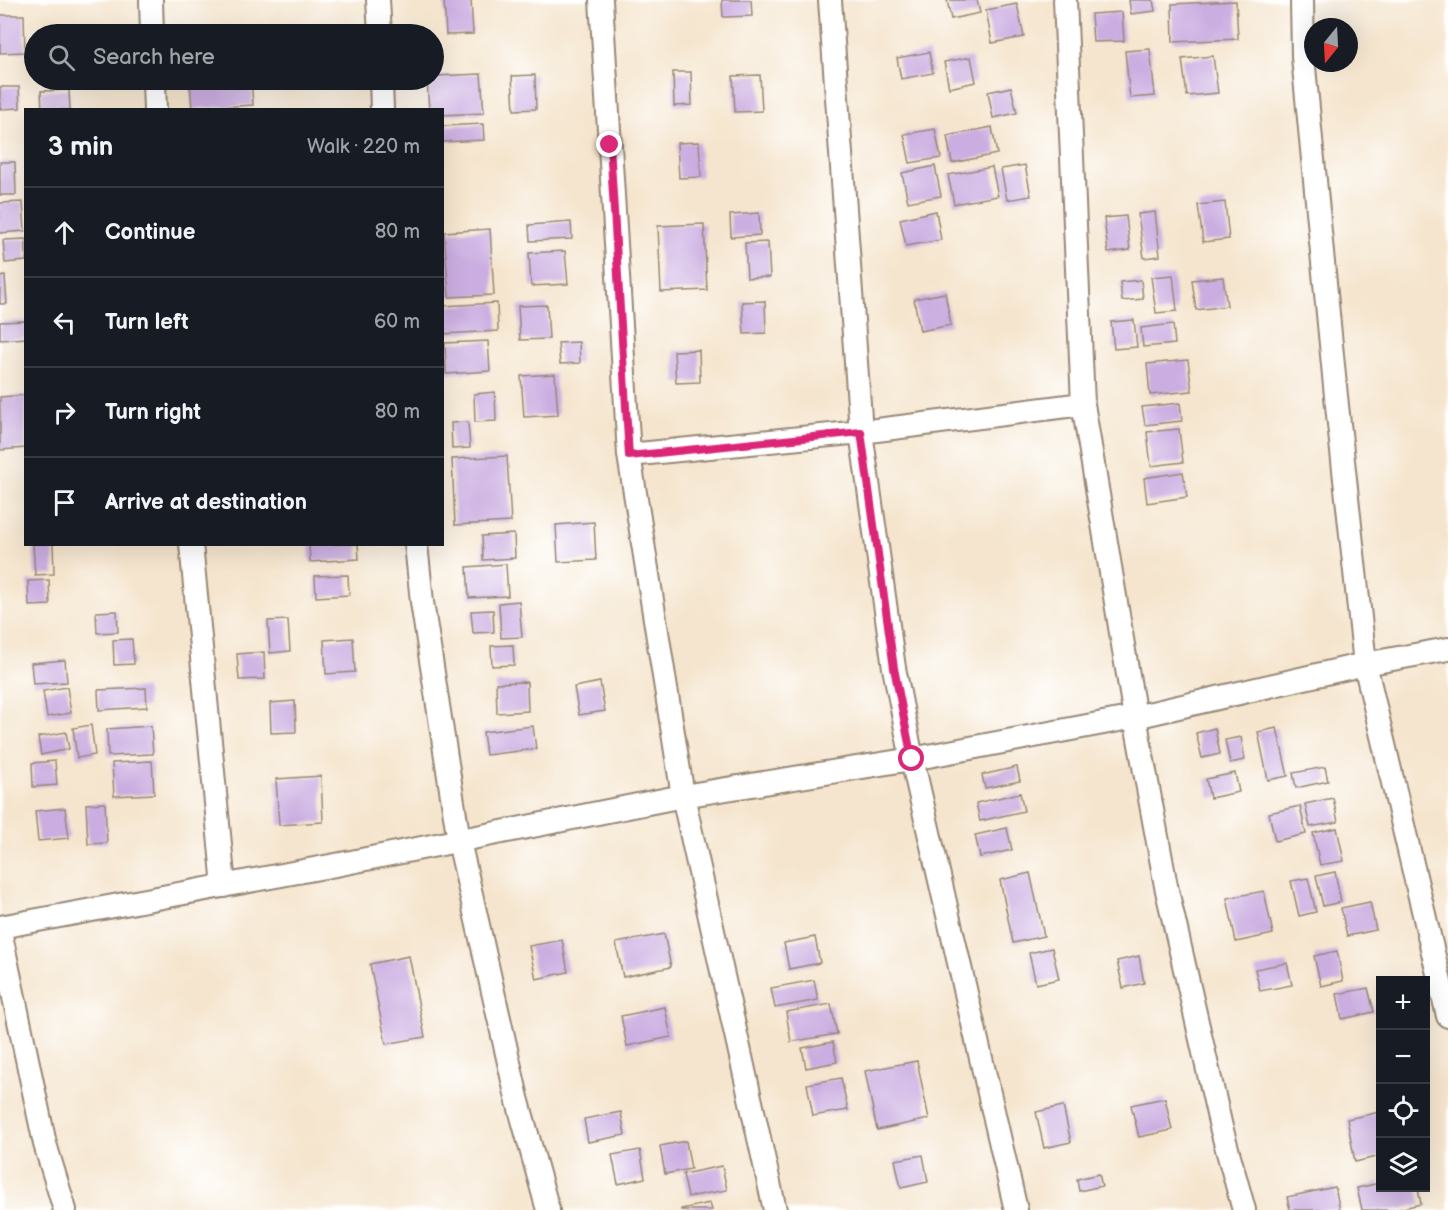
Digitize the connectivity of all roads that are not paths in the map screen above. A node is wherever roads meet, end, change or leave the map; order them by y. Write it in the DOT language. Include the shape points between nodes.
graph roads {
  1 [pos="151,0"];
  2 [pos="378,0"];
  3 [pos="601,0"];
  4 [pos="830,0"];
  5 [pos="1065,0"];
  6 [pos="1302,0"];
  7 [pos="152,24"];
  8 [pos="379,24"];
  9 [pos="154,90"];
  10 [pos="381,90"];
  11 [pos="155,108"];
  12 [pos="382,108"];
  13 [pos="1083,404"];
  14 [pos="861,432"];
  15 [pos="629,456"];
  16 [pos="191,546"];
  17 [pos="416,546"];
  18 [pos="1448,649"];
  19 [pos="1365,664"];
  20 [pos="1135,717"];
  21 [pos="912,759"];
  22 [pos="683,796"];
  23 [pos="459,840"];
  24 [pos="224,886"];
  25 [pos="0,929"];
  26 [pos="1448,1016"];
  27 [pos="65,1210"];
  28 [pos="548,1210"];
  29 [pos="775,1210"];
  30 [pos="1016,1210"];
  31 [pos="1244,1210"];
  1 -- 7 [label="street"];
  2 -- 8 [label="street"];
  3 -- 15 [label="street"];
  4 -- 14 [label="street"];
  5 -- 13 [label="street"];
  6 -- 19 [label="street" via="1303,57"];
  9 -- 11 [label="street"];
  10 -- 12 [label="street"];
  13 -- 14 [label="street"];
  13 -- 20 [label="street"];
  14 -- 15 [label="street"];
  14 -- 21 [label="street" via="894,668"];
  15 -- 22 [label="street"];
  16 -- 24 [label="street"];
  17 -- 23 [label="street"];
  18 -- 19 [label="street"];
  19 -- 20 [label="street"];
  19 -- 26 [label="street"];
  20 -- 21 [label="street"];
  20 -- 31 [label="street" via="1169,898"];
  21 -- 22 [label="street"];
  21 -- 30 [label="street"];
  22 -- 23 [label="street"];
  22 -- 29 [label="street"];
  23 -- 24 [label="street"];
  23 -- 28 [label="street" via="517,1098"];
  24 -- 25 [label="street"];
  25 -- 27 [label="street" via="45,1144"];
}
